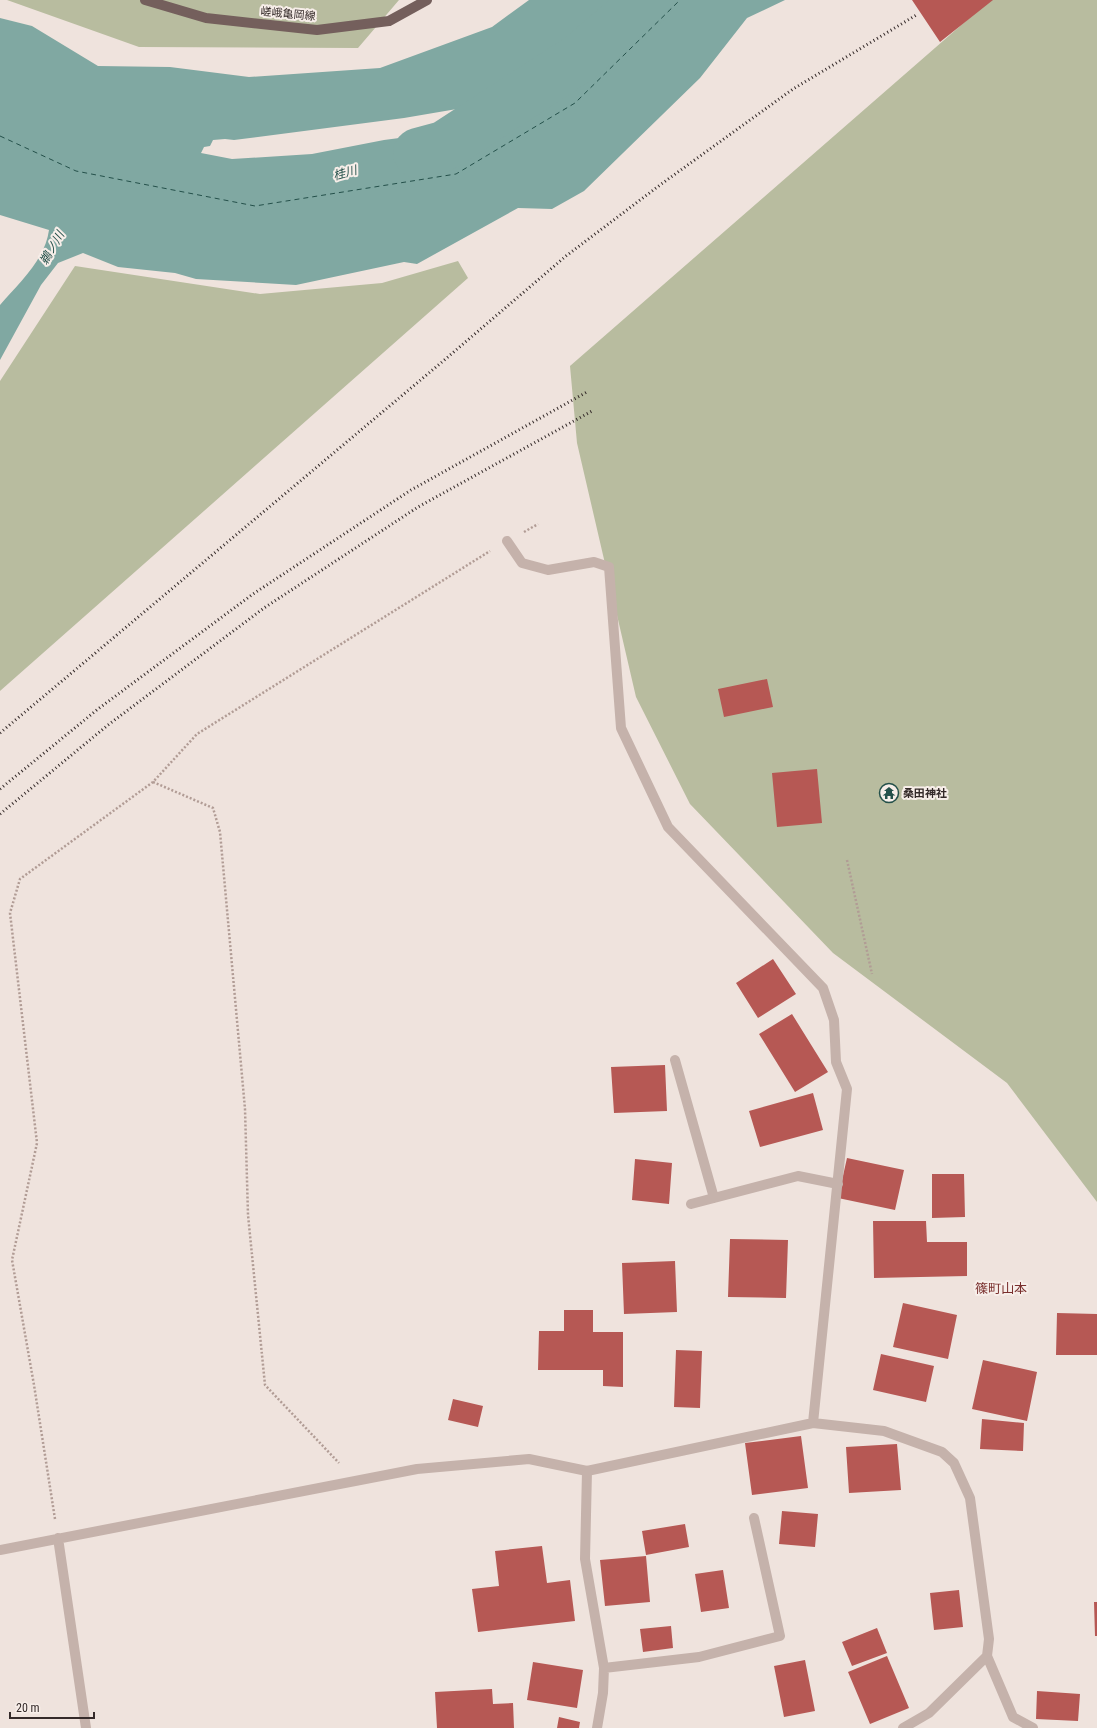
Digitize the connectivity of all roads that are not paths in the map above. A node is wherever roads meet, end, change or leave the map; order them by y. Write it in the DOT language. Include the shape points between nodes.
graph roads {
  1 [pos="145,0"];
  2 [pos="426,0"];
  3 [pos="507,541"];
  4 [pos="676,1060"];
  5 [pos="838,1184"];
  6 [pos="714,1198"];
  7 [pos="691,1204"];
  8 [pos="813,1423"];
  9 [pos="587,1471"];
  10 [pos="754,1518"];
  11 [pos="58,1538"];
  12 [pos="0,1550"];
  13 [pos="987,1656"];
  14 [pos="604,1668"];
  15 [pos="86,1728"];
  16 [pos="597,1728"];
  17 [pos="903,1728"];
  18 [pos="1034,1728"];
  1 -- 2 [label="main road, 嵯峨亀岡線" via="206,18 317,30 389,20"];
  3 -- 5 [label="street" via="522,563 548,570 594,562 609,567 621,728 668,827 823,988 834,1020 836,1062 847,1089"];
  4 -- 6 [label="street"];
  5 -- 6 [label="street" via="798,1176"];
  5 -- 8 [label="street"];
  6 -- 7 [label="street"];
  8 -- 9 [label="street"];
  8 -- 13 [label="street" via="884,1431 942,1452 954,1463 970,1498 989,1639"];
  9 -- 11 [label="street" via="529,1459 417,1469"];
  9 -- 14 [label="street" via="585,1559"];
  10 -- 14 [label="street" via="780,1636 699,1657"];
  11 -- 12 [label="street"];
  11 -- 15 [label="street"];
  13 -- 17 [label="street" via="929,1713"];
  13 -- 18 [label="street" via="1013,1717"];
  14 -- 16 [label="street"];
}
